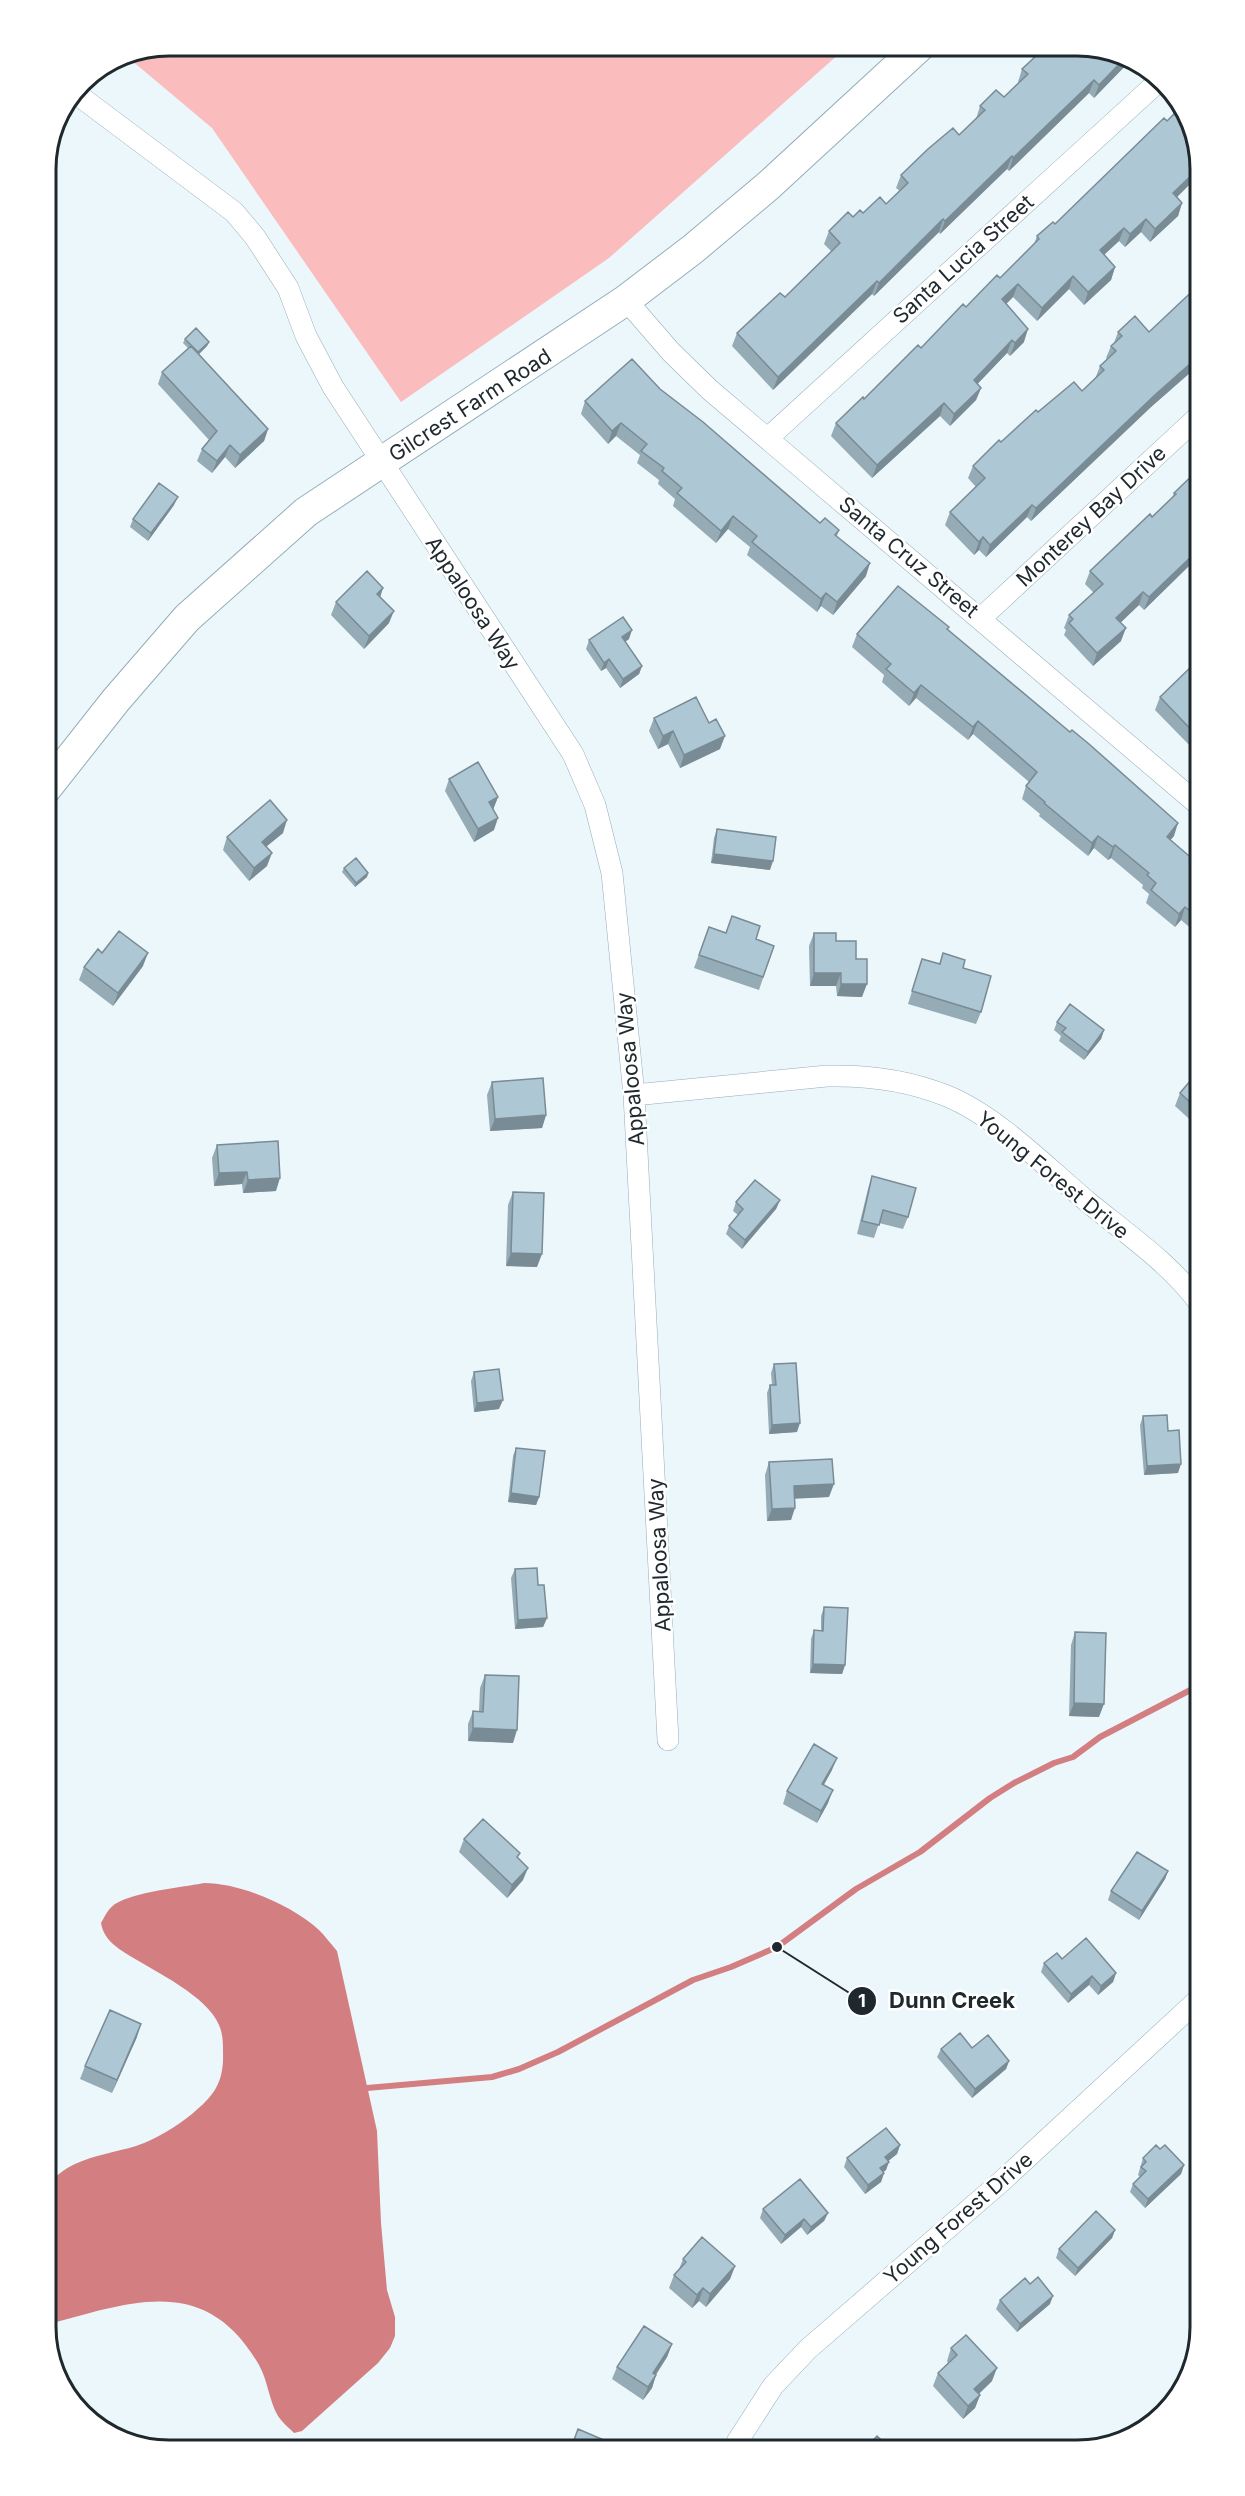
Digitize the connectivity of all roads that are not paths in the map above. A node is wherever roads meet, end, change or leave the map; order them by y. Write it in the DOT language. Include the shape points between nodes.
graph roads {
  1 [pos="909,56"];
  2 [pos="1153,86"];
  3 [pos="81,98"];
  4 [pos="627,300"];
  5 [pos="1190,424"];
  6 [pos="768,438"];
  7 [pos="381,463"];
  8 [pos="981,618"];
  9 [pos="56,776"];
  10 [pos="1190,795"];
  11 [pos="634,1095"];
  12 [pos="1190,1293"];
  13 [pos="668,1740"];
  14 [pos="1190,2007"];
  15 [pos="738,2440"];
  1 -- 4 [label="main road, Gilcrest Farm Road" via="768,186"];
  2 -- 6 [label="street, Santa Lucia Street"];
  3 -- 7 [label="street, Appaloosa Way" via="234,212 255,237 288,288 306,336 333,387 369,438"];
  4 -- 6 [label="street, Santa Cruz Street" via="671,352"];
  4 -- 7 [label="main road, Gilcrest Farm Road"];
  5 -- 8 [label="street, Monterey Bay Drive"];
  6 -- 8 [label="street, Santa Cruz Street"];
  7 -- 9 [label="main road, Gilcrest Farm Road" via="306,512 187,618"];
  7 -- 11 [label="street, Appaloosa Way" via="573,754 585,779 612,873"];
  8 -- 10 [label="street, Santa Cruz Street"];
  11 -- 12 [label="street, Young Forest Drive" via="838,1076 890,1079 949,1097 990,1120 1173,1273"];
  11 -- 13 [label="street, Appaloosa Way"];
  14 -- 15 [label="street, Young Forest Drive" via="1002,2181 808,2349 773,2386"];
}
